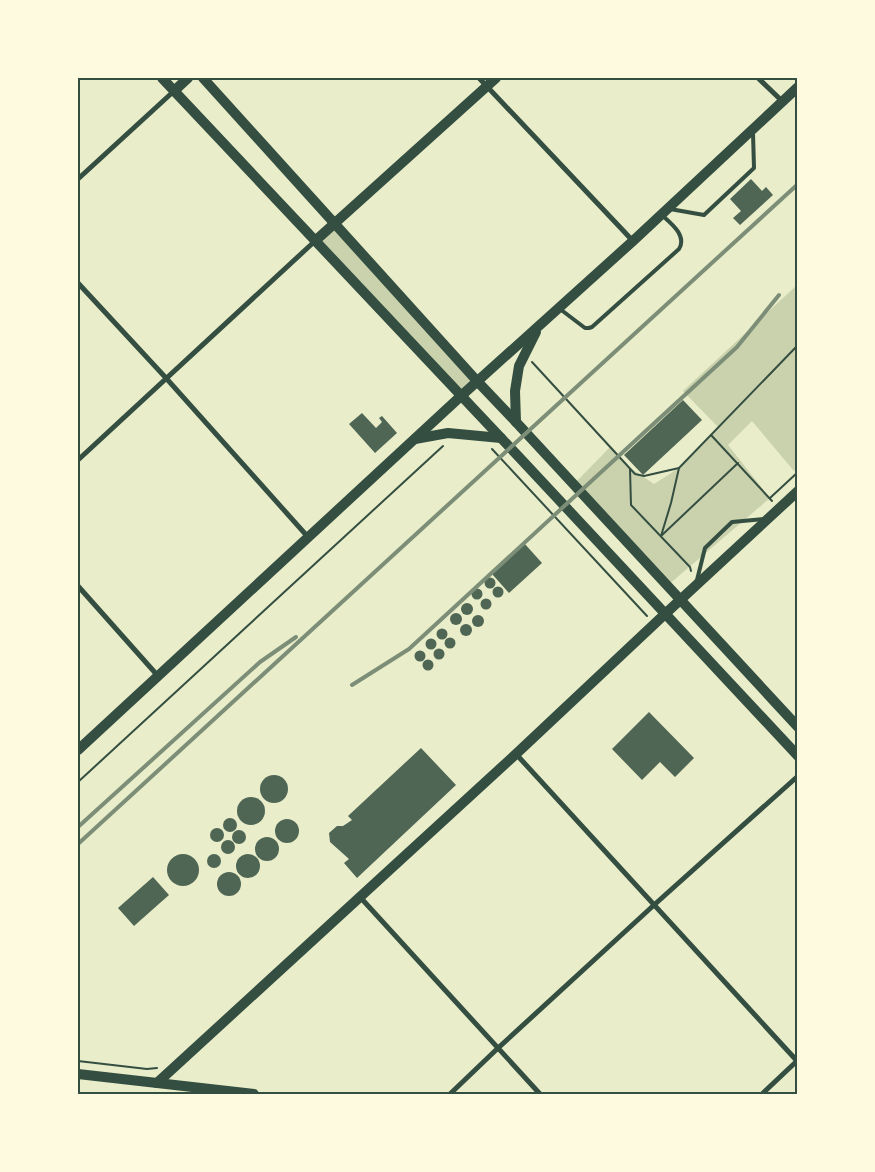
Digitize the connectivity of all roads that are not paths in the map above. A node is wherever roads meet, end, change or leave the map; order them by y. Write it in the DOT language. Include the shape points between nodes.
graph roads {
  1 [pos="162,78"];
  2 [pos="188,78"];
  3 [pos="203,78"];
  4 [pos="479,78"];
  5 [pos="496,78"];
  6 [pos="758,78"];
  7 [pos="487,86"];
  8 [pos="798,87"];
  9 [pos="174,90"];
  10 [pos="782,101"];
  11 [pos="753,130"];
  12 [pos="78,179"];
  13 [pos="665,211"];
  14 [pos="335,223"];
  15 [pos="315,241"];
  16 [pos="633,241"];
  17 [pos="78,283"];
  18 [pos="559,308"];
  19 [pos="539,326"];
  20 [pos="166,378"];
  21 [pos="477,382"];
  22 [pos="461,396"];
  23 [pos="516,422"];
  24 [pos="501,438"];
  25 [pos="414,439"];
  26 [pos="78,460"];
  27 [pos="798,491"];
  28 [pos="767,519"];
  29 [pos="308,537"];
  30 [pos="696,585"];
  31 [pos="78,586"];
  32 [pos="680,599"];
  33 [pos="665,614"];
  34 [pos="158,676"];
  35 [pos="798,727"];
  36 [pos="78,750"];
  37 [pos="516,754"];
  38 [pos="798,756"];
  39 [pos="798,776"];
  40 [pos="360,897"];
  41 [pos="654,904"];
  42 [pos="497,1048"];
  43 [pos="797,1061"];
  44 [pos="78,1074"];
  45 [pos="157,1083"];
  46 [pos="201,1092"];
  47 [pos="254,1094"];
  48 [pos="450,1094"];
  49 [pos="540,1094"];
  50 [pos="762,1094"];
  1 -- 9 [label="main road"];
  2 -- 9 [label="main road"];
  3 -- 14 [label="main road"];
  4 -- 7 [label="street"];
  5 -- 7 [label="main road"];
  6 -- 10 [label="street"];
  7 -- 14 [label="main road"];
  7 -- 16 [label="street"];
  8 -- 10 [label="main road"];
  9 -- 12 [label="street"];
  9 -- 15 [label="main road"];
  10 -- 11 [label="main road"];
  11 -- 13 [label="main road"];
  11 -- 13 [label="lane" via="754,168 713,207 704,215"];
  13 -- 16 [label="main road"];
  13 -- 18 [label="lane" via="681,236 679,249 592,327 585,328"];
  14 -- 15 [label="main road"];
  14 -- 21 [label="main road"];
  15 -- 20 [label="street"];
  15 -- 22 [label="main road"];
  16 -- 18 [label="main road"];
  17 -- 20 [label="street"];
  18 -- 19 [label="main road"];
  19 -- 21 [label="main road"];
  19 -- 23 [label="main road" via="519,366 515,391"];
  20 -- 26 [label="street"];
  20 -- 29 [label="street"];
  21 -- 22 [label="main road"];
  21 -- 23 [label="main road"];
  22 -- 24 [label="main road"];
  22 -- 25 [label="main road"];
  23 -- 32 [label="main road"];
  24 -- 25 [label="main road" via="448,433"];
  24 -- 33 [label="main road"];
  25 -- 29 [label="main road"];
  27 -- 28 [label="main road"];
  28 -- 30 [label="main road"];
  28 -- 30 [label="lane" via="732,522 705,548"];
  29 -- 34 [label="main road"];
  30 -- 32 [label="main road"];
  31 -- 34 [label="street"];
  32 -- 33 [label="main road"];
  32 -- 35 [label="main road"];
  33 -- 37 [label="main road"];
  33 -- 38 [label="main road"];
  34 -- 36 [label="main road"];
  37 -- 40 [label="main road"];
  37 -- 41 [label="street"];
  39 -- 41 [label="street"];
  40 -- 42 [label="street"];
  40 -- 45 [label="main road"];
  41 -- 42 [label="street"];
  41 -- 43 [label="street"];
  42 -- 48 [label="street"];
  42 -- 49 [label="street"];
  43 -- 50 [label="street"];
  44 -- 45 [label="main road"];
  45 -- 46 [label="main road"];
  46 -- 47 [label="main road"];
}
